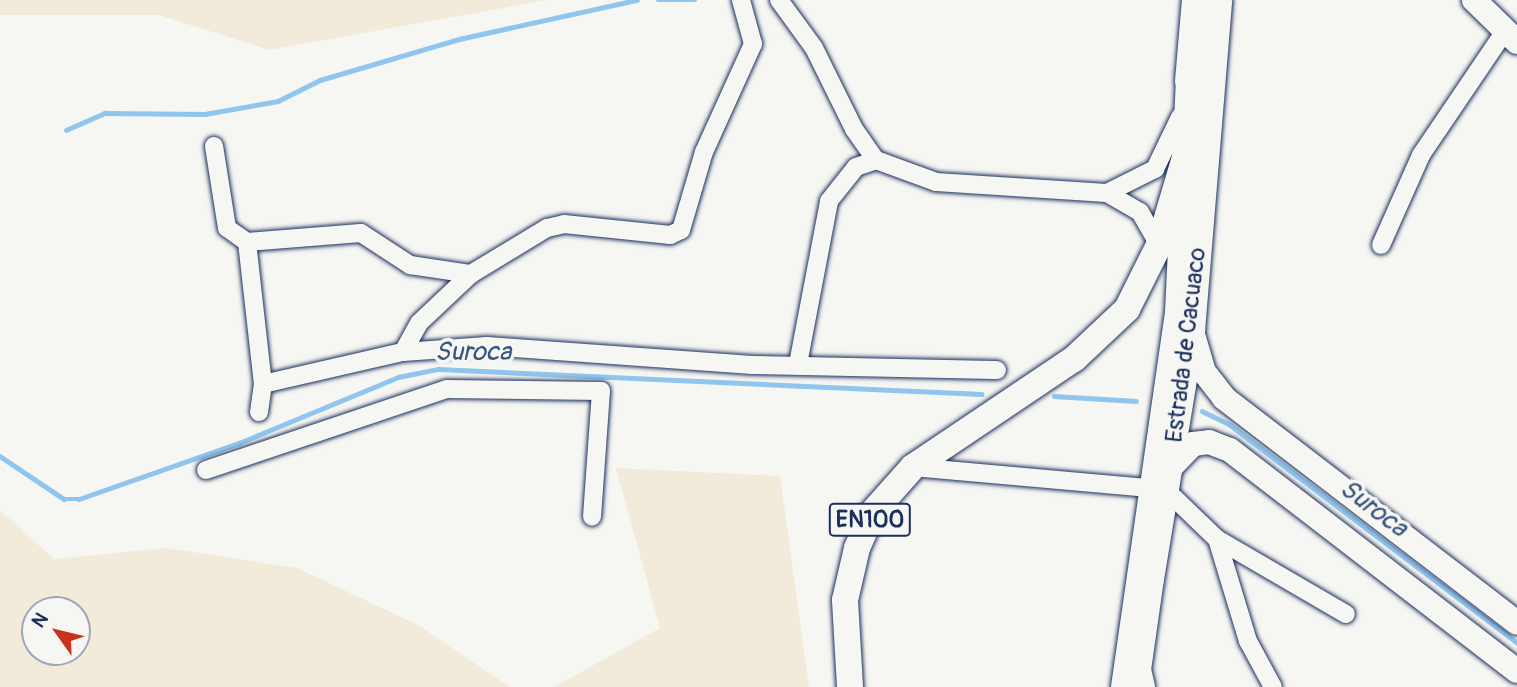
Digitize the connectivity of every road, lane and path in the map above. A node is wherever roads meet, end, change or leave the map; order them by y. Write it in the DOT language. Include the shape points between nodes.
graph roads {
  1 [pos="741,0"];
  2 [pos="779,0"];
  3 [pos="1195,0"];
  4 [pos="1219,0"];
  5 [pos="1474,0"];
  6 [pos="1511,36"];
  7 [pos="1188,81"];
  8 [pos="214,146"];
  9 [pos="1185,157"];
  10 [pos="876,160"];
  11 [pos="1107,193"];
  12 [pos="247,242"];
  13 [pos="1159,245"];
  14 [pos="1381,245"];
  15 [pos="471,274"];
  16 [pos="1192,331"];
  17 [pos="403,352"];
  18 [pos="798,364"];
  19 [pos="997,370"];
  20 [pos="263,384"];
  21 [pos="1174,389"];
  22 [pos="259,412"];
  23 [pos="913,467"];
  24 [pos="205,470"];
  25 [pos="1162,481"];
  26 [pos="592,517"];
  27 [pos="1216,539"];
  28 [pos="1346,614"];
  29 [pos="1517,623"];
  30 [pos="1517,671"];
  31 [pos="1135,683"];
  32 [pos="850,687"];
  33 [pos="1273,687"];
  1 -- 15 [label="street" via="753,44 704,152 681,230 670,235 564,224 529,236"];
  2 -- 10 [label="street" via="814,48 854,129"];
  3 -- 7 [label="main road, Estrada de Cacuaco"];
  4 -- 16 [label="main road, Estrada de Cacuaco"];
  5 -- 6 [label="main road"];
  6 -- 14 [label="street" via="1421,155"];
  7 -- 9 [label="main road, Estrada de Cacuaco"];
  7 -- 11 [label="street" via="1174,139 1160,162 1141,178"];
  8 -- 12 [label="street" via="227,228"];
  9 -- 13 [label="main road, Estrada de Cacuaco / EN100"];
  9 -- 21 [label="main road, Estrada de Cacuaco"];
  10 -- 11 [label="street" via="936,182"];
  10 -- 18 [label="street" via="856,167 829,201"];
  11 -- 13 [label="street" via="1140,212"];
  12 -- 15 [label="street" via="361,233 410,265"];
  12 -- 20 [label="street"];
  13 -- 23 [label="main road, Estrada de Cacuaco / EN100" via="1127,309 1074,359"];
  15 -- 17 [label="street" via="419,323"];
  16 -- 21 [label="main road, Estrada de Cacuaco"];
  16 -- 29 [label="main road" via="1204,372 1224,398"];
  17 -- 18 [label="street" via="487,346"];
  17 -- 20 [label="street"];
  18 -- 19 [label="street"];
  20 -- 22 [label="street"];
  21 -- 25 [label="main road, Estrada de Cacuaco"];
  23 -- 25 [label="street"];
  23 -- 32 [label="main road, EN100" via="873,512 850,573 845,600"];
  24 -- 26 [label="street" via="447,389 601,391"];
  25 -- 27 [label="street"];
  25 -- 30 [label="main road" via="1193,444 1209,442 1230,450"];
  25 -- 31 [label="main road, Estrada de Cacuaco"];
  27 -- 28 [label="street"];
  27 -- 33 [label="street" via="1248,641"];
}
